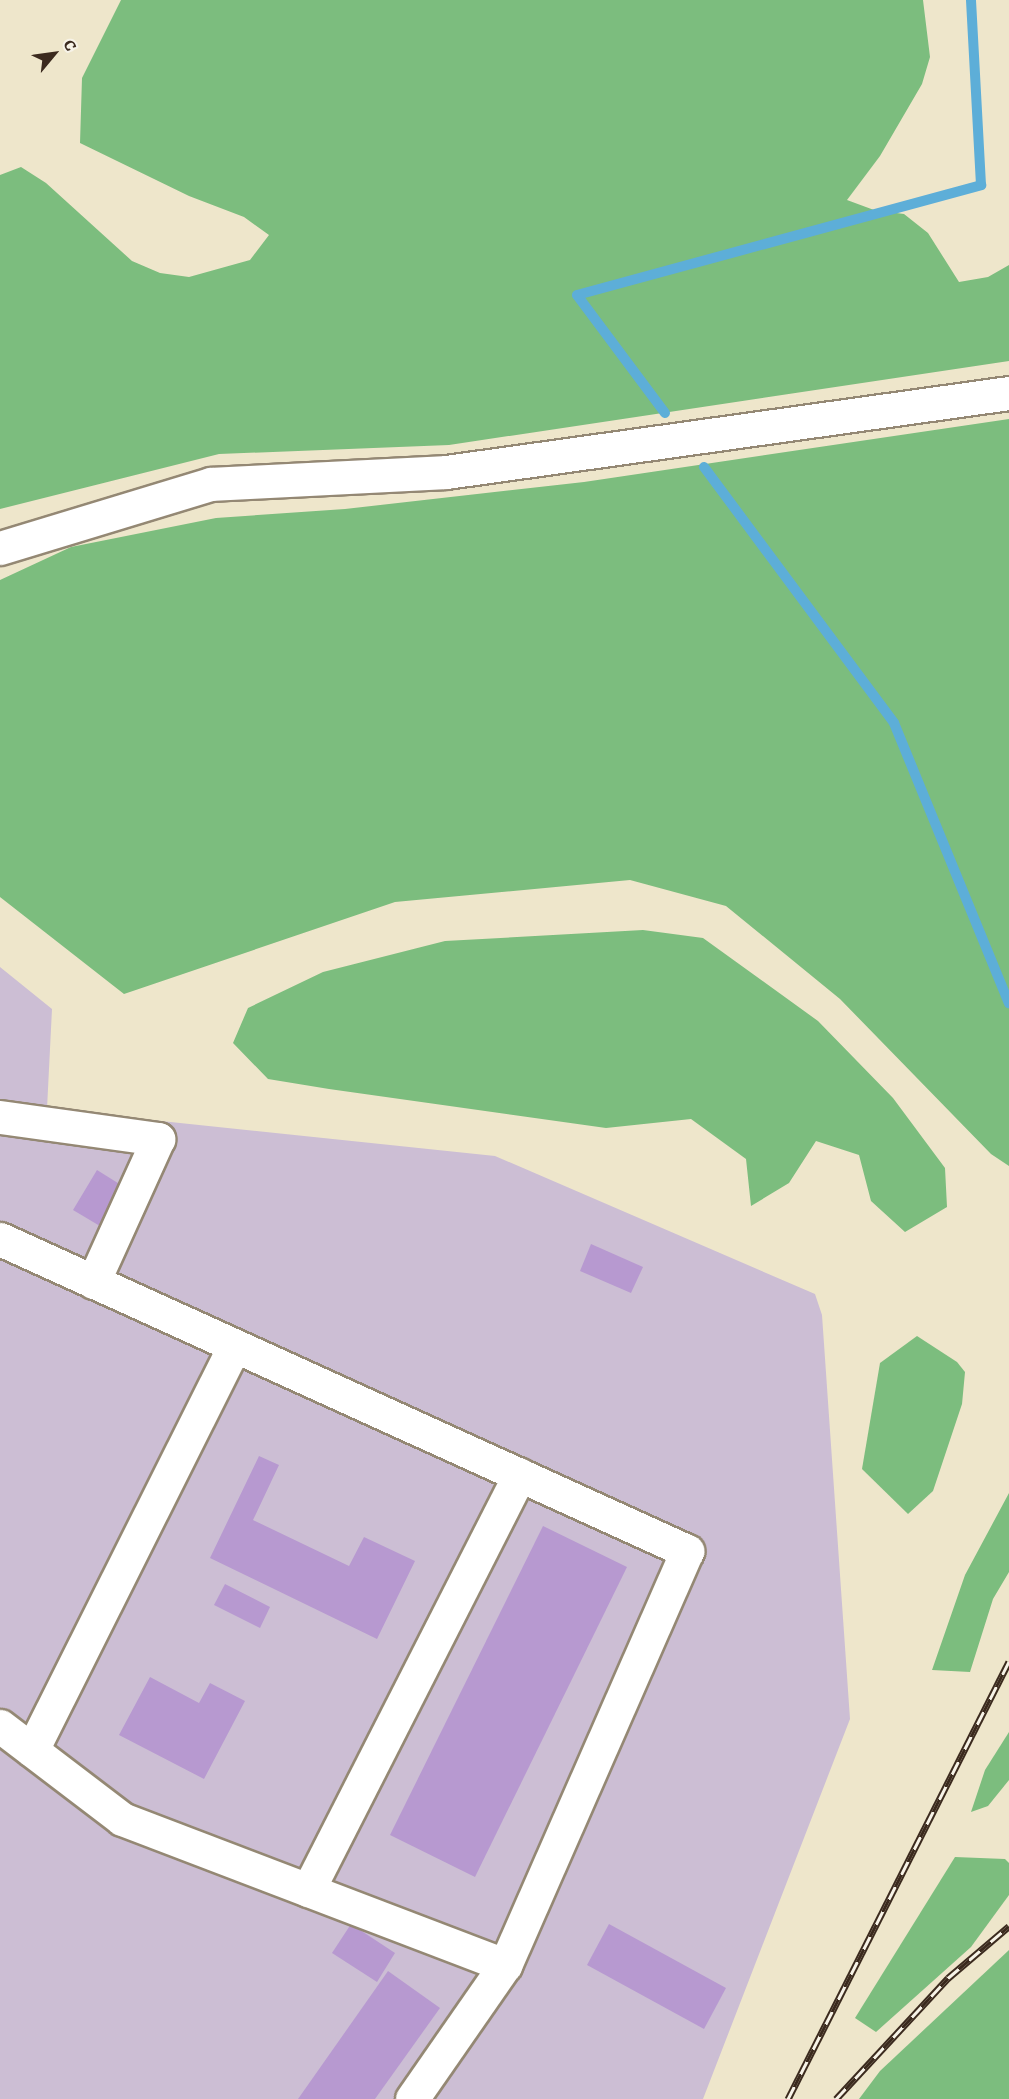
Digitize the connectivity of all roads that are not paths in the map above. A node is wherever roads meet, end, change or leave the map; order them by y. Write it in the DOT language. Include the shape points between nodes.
graph roads {
  1 [pos="1009,393"];
  2 [pos="0,549"];
  3 [pos="0,1117"];
  4 [pos="0,1239"];
  5 [pos="93,1282"];
  6 [pos="234,1346"];
  7 [pos="519,1475"];
  8 [pos="0,1726"];
  9 [pos="32,1750"];
  10 [pos="308,1890"];
  11 [pos="505,1965"];
  12 [pos="412,2099"];
  1 -- 2 [label="street" via="446,472 211,484"];
  3 -- 5 [label="street" via="158,1139"];
  4 -- 5 [label="street"];
  5 -- 6 [label="street"];
  6 -- 7 [label="street"];
  6 -- 9 [label="street"];
  7 -- 10 [label="street"];
  7 -- 11 [label="street" via="687,1551"];
  8 -- 9 [label="street"];
  9 -- 10 [label="street" via="122,1819"];
  10 -- 11 [label="street"];
  11 -- 12 [label="street"];
}
